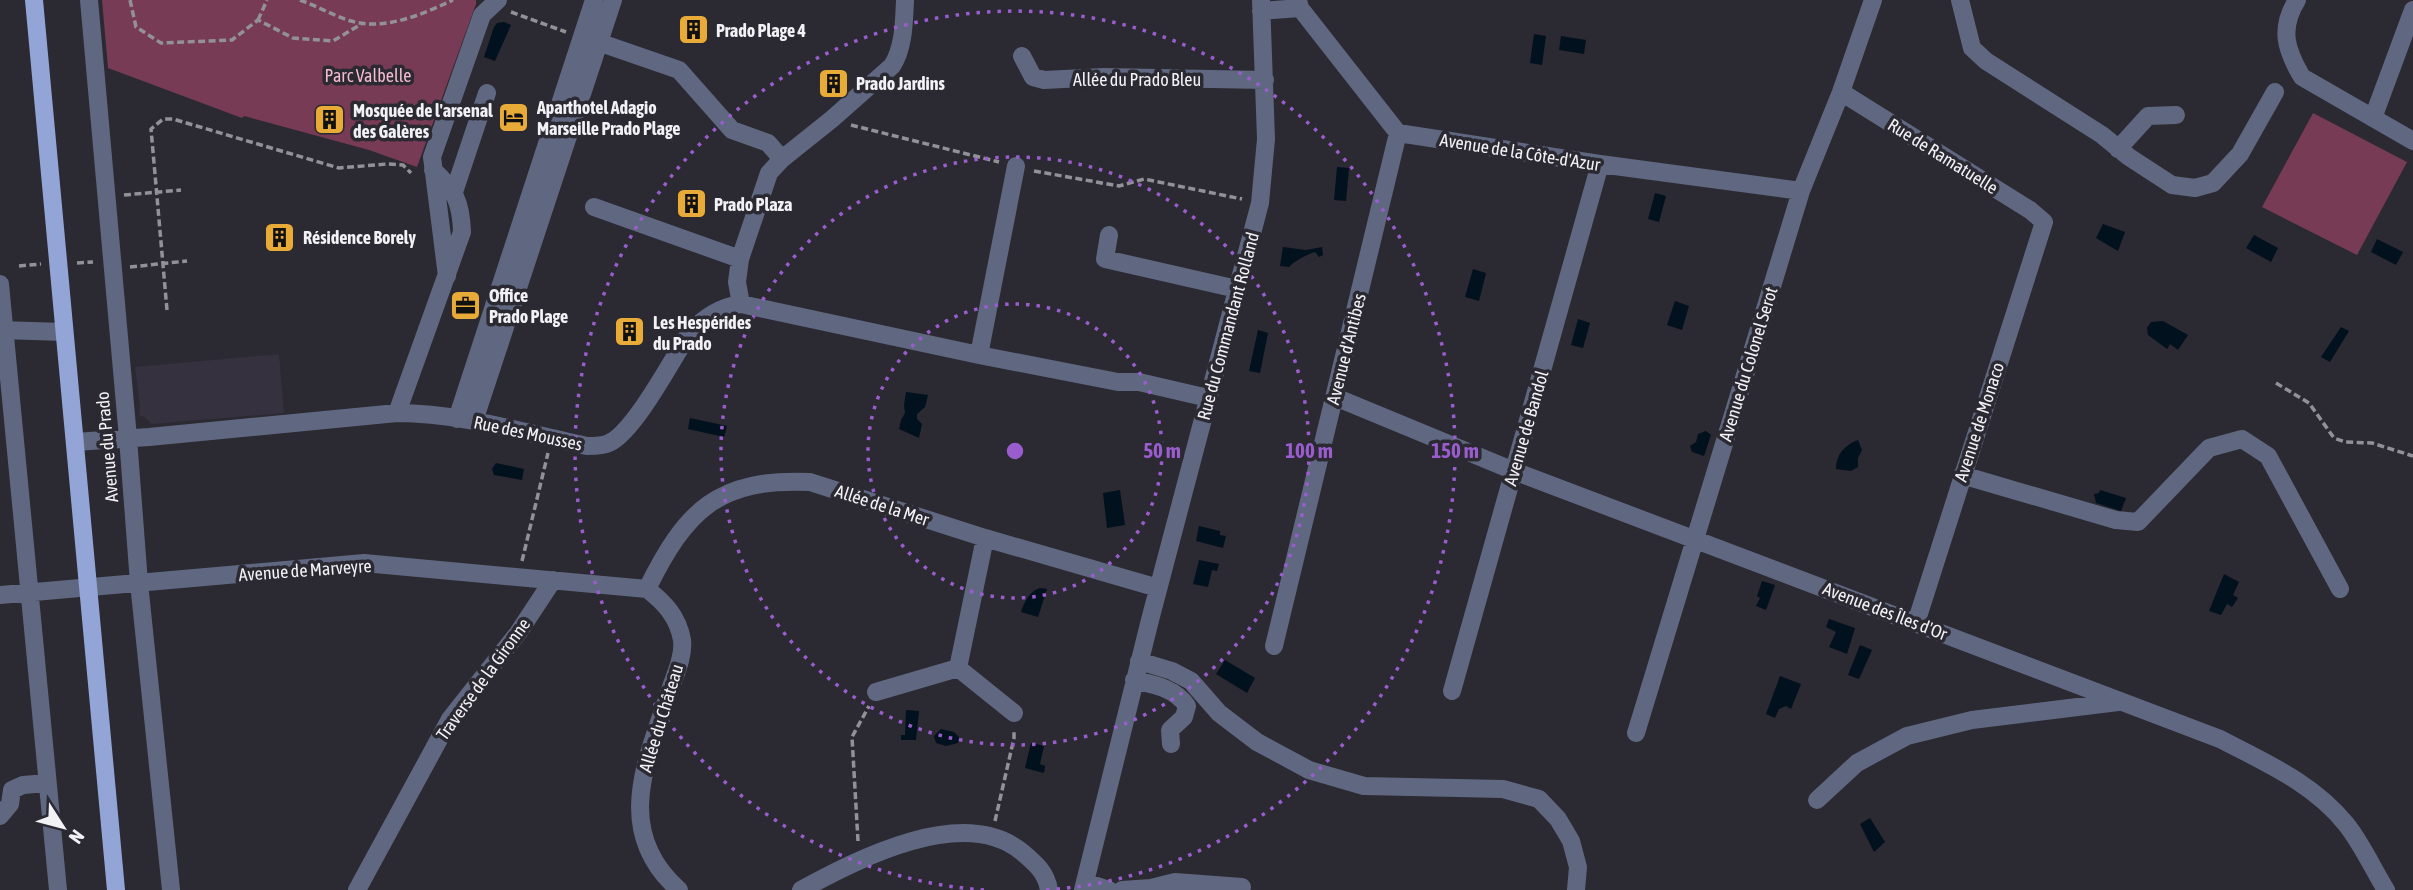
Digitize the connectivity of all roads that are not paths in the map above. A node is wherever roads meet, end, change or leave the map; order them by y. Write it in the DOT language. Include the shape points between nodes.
graph roads {
  1 [pos="34,0"];
  2 [pos="89,0"];
  3 [pos="594,0"];
  4 [pos="612,0"];
  5 [pos="905,0"];
  6 [pos="1873,0"];
  7 [pos="1960,0"];
  8 [pos="2297,0"];
  9 [pos="495,2"];
  10 [pos="1261,5"];
  11 [pos="1302,8"];
  12 [pos="2413,10"];
  13 [pos="590,40"];
  14 [pos="1022,56"];
  15 [pos="1265,80"];
  16 [pos="1841,92"];
  17 [pos="2275,92"];
  18 [pos="487,93"];
  19 [pos="2176,115"];
  20 [pos="2373,118"];
  21 [pos="1398,133"];
  22 [pos="2413,141"];
  23 [pos="2118,149"];
  24 [pos="782,159"];
  25 [pos="1600,164"];
  26 [pos="1016,166"];
  27 [pos="433,170"];
  28 [pos="1801,191"];
  29 [pos="454,192"];
  30 [pos="594,207"];
  31 [pos="461,212"];
  32 [pos="440,216"];
  33 [pos="2044,222"];
  34 [pos="1109,235"];
  35 [pos="740,259"];
  36 [pos="447,276"];
  37 [pos="0,284"];
  38 [pos="1237,289"];
  39 [pos="741,304"];
  40 [pos="2,330"];
  41 [pos="64,332"];
  42 [pos="979,355"];
  43 [pos="5,386"];
  44 [pos="1335,397"];
  45 [pos="1207,404"];
  46 [pos="397,413"];
  47 [pos="466,420"];
  48 [pos="128,438"];
  49 [pos="75,442"];
  50 [pos="1514,471"];
  51 [pos="1962,475"];
  52 [pos="985,538"];
  53 [pos="1695,538"];
  54 [pos="559,580"];
  55 [pos="139,583"];
  56 [pos="88,588"];
  57 [pos="1158,588"];
  58 [pos="647,589"];
  59 [pos="2340,589"];
  60 [pos="30,591"];
  61 [pos="0,595"];
  62 [pos="1916,623"];
  63 [pos="1274,646"];
  64 [pos="1139,661"];
  65 [pos="958,668"];
  66 [pos="1135,680"];
  67 [pos="1452,691"];
  68 [pos="876,692"];
  69 [pos="2122,701"];
  70 [pos="1014,713"];
  71 [pos="1636,733"];
  72 [pos="1171,744"];
  73 [pos="47,783"];
  74 [pos="1817,800"];
  75 [pos="0,816"];
  76 [pos="1084,886"];
  77 [pos="1242,887"];
  78 [pos="58,890"];
  79 [pos="116,890"];
  80 [pos="171,890"];
  81 [pos="357,890"];
  82 [pos="679,890"];
  83 [pos="801,890"];
  84 [pos="1049,890"];
  85 [pos="1109,890"];
  86 [pos="1122,890"];
  87 [pos="1576,890"];
  88 [pos="2386,890"];
  1 -- 41 [label="main road, Avenue du Prado"];
  2 -- 48 [label="street, Avenue du Prado"];
  3 -- 13 [label="street"];
  4 -- 13 [label="street"];
  5 -- 24 [label="street" via="900,45 892,66"];
  6 -- 16 [label="street, Avenue du Colonel Serot"];
  7 -- 23 [label="street" via="1972,48"];
  8 -- 20 [label="street" via="2285,31 2291,59 2302,77"];
  9 -- 27 [label="street" via="482,15 432,157"];
  10 -- 11 [label="street"];
  10 -- 15 [label="street, Rue du Commandant Rolland"];
  11 -- 21 [label="street"];
  12 -- 20 [label="street"];
  13 -- 24 [label="street" via="679,70 732,130 768,143"];
  13 -- 47 [label="street"];
  14 -- 15 [label="street, Allée du Prado Bleu" via="1033,78 1044,80"];
  15 -- 38 [label="street, Rue du Commandant Rolland" via="1260,203"];
  16 -- 28 [label="street, Avenue du Colonel Serot"];
  16 -- 33 [label="street, Rue de Ramatuelle"];
  17 -- 23 [label="street" via="2240,154 2213,183 2195,188 2172,185"];
  18 -- 29 [label="street"];
  19 -- 23 [label="street" via="2148,116"];
  20 -- 22 [label="street"];
  21 -- 25 [label="street, Avenue de la Côte-d'Azur"];
  21 -- 44 [label="street, Avenue d'Antibes"];
  24 -- 35 [label="street" via="769,173"];
  25 -- 28 [label="street, Avenue de la Côte-d'Azur"];
  25 -- 50 [label="street, Avenue de Bandol"];
  26 -- 42 [label="street"];
  27 -- 29 [label="street"];
  27 -- 32 [label="street"];
  28 -- 53 [label="street, Avenue du Colonel Serot"];
  29 -- 31 [label="street"];
  30 -- 35 [label="street"];
  31 -- 32 [label="street"];
  31 -- 36 [label="street" via="462,232"];
  32 -- 36 [label="street"];
  33 -- 51 [label="street, Avenue de Monaco"];
  34 -- 38 [label="street" via="1105,259"];
  35 -- 39 [label="street" via="737,282"];
  36 -- 46 [label="street"];
  37 -- 40 [label="street"];
  38 -- 45 [label="street, Rue du Commandant Rolland"];
  39 -- 42 [label="street"];
  39 -- 47 [label="street, Rue des Mousses" via="726,306 699,323 629,426 610,443 587,446"];
  40 -- 41 [label="street"];
  40 -- 43 [label="street"];
  41 -- 49 [label="main road, Avenue du Prado"];
  42 -- 45 [label="street" via="1139,382"];
  43 -- 60 [label="street"];
  44 -- 50 [label="street, Avenue des Îles d'Or"];
  44 -- 63 [label="street, Avenue d'Antibes"];
  45 -- 57 [label="street, Rue du Commandant Rolland"];
  46 -- 47 [label="street, Rue des Mousses"];
  46 -- 48 [label="street, Rue des Mousses"];
  48 -- 49 [label="street, Rue des Mousses"];
  48 -- 55 [label="street, Avenue du Prado"];
  49 -- 56 [label="main road, Avenue du Prado"];
  50 -- 53 [label="street, Avenue des Îles d'Or"];
  50 -- 67 [label="street, Avenue de Bandol"];
  51 -- 59 [label="street" via="2116,520 2138,522 2209,448 2242,439 2267,457"];
  51 -- 62 [label="street, Avenue de Monaco"];
  52 -- 57 [label="street, Allée de la Mer"];
  52 -- 58 [label="street, Allée de la Mer" via="810,482 744,486 692,518 662,558"];
  52 -- 65 [label="street"];
  53 -- 62 [label="street, Avenue des Îles d'Or"];
  53 -- 71 [label="street, Avenue du Colonel Serot"];
  54 -- 55 [label="street, Avenue de Marveyre" via="364,563"];
  54 -- 58 [label="street, Avenue de Marveyre"];
  54 -- 81 [label="street, Traverse de la Gironne" via="450,719"];
  55 -- 56 [label="street, Avenue de Marveyre"];
  55 -- 80 [label="street, Avenue du Prado"];
  56 -- 60 [label="street, Avenue de Marveyre"];
  56 -- 79 [label="main road, Avenue du Prado"];
  57 -- 64 [label="street, Rue du Commandant Rolland"];
  58 -- 82 [label="street, Allée du Château" via="666,603 683,643 640,785 642,825 650,852 661,873"];
  60 -- 61 [label="street, Avenue de Marveyre"];
  60 -- 73 [label="street"];
  62 -- 69 [label="street, Avenue des Îles d'Or"];
  64 -- 66 [label="street, Rue du Commandant Rolland"];
  64 -- 87 [label="street" via="1191,681 1219,713 1257,742 1309,770 1364,786 1503,789 1539,799 1571,841 1578,867"];
  65 -- 68 [label="street"];
  65 -- 70 [label="street"];
  66 -- 72 [label="street" via="1167,689 1187,706 1184,717 1170,730"];
  66 -- 76 [label="street, Rue du Commandant Rolland"];
  69 -- 74 [label="street" via="1972,720 1907,736 1857,763"];
  69 -- 88 [label="street, Avenue des Îles d'Or" via="2220,739 2293,776 2347,825"];
  73 -- 75 [label="street" via="12,790 10,804"];
  73 -- 78 [label="street"];
  76 -- 85 [label="street"];
  77 -- 86 [label="street" via="1175,882"];
  83 -- 84 [label="street" via="902,844 963,832 992,835 1015,847 1038,866"];
}
